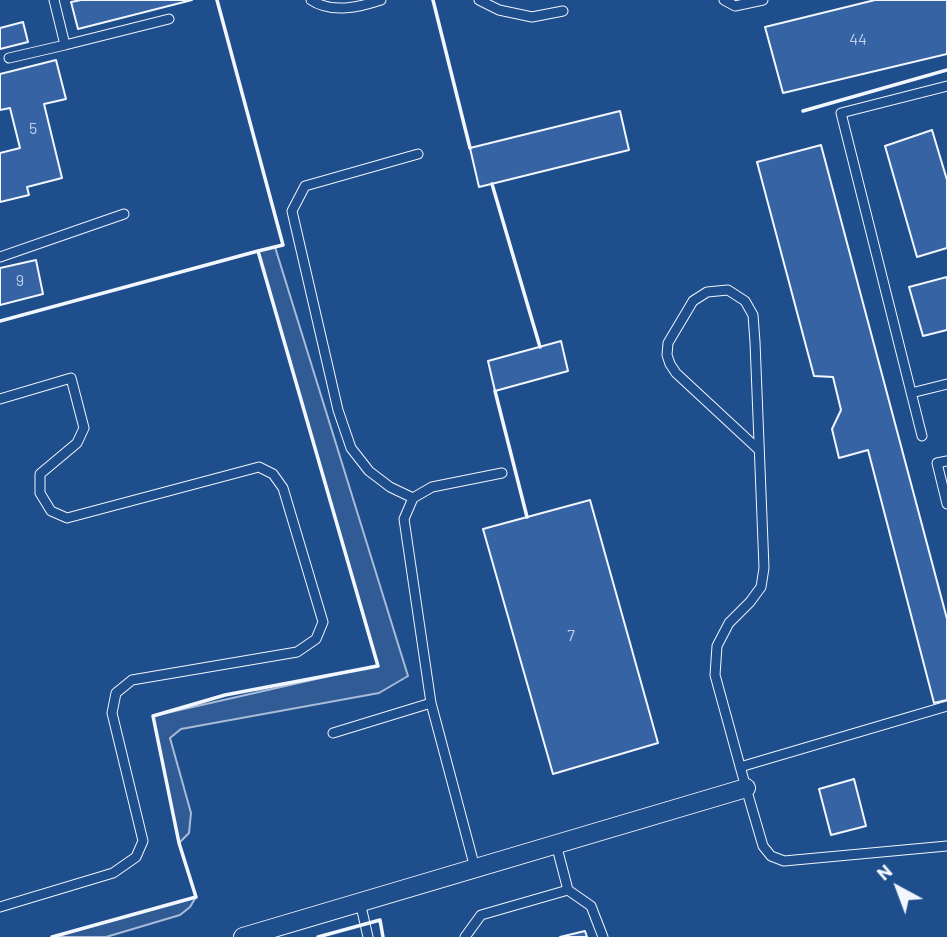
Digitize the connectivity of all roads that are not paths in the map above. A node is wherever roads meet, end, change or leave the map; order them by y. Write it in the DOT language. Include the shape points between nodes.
graph roads {
  1 [pos="54,0"];
  2 [pos="312,0"];
  3 [pos="381,0"];
  4 [pos="479,0"];
  5 [pos="724,0"];
  6 [pos="763,0"];
  7 [pos="563,10"];
  8 [pos="169,19"];
  9 [pos="65,45"];
  10 [pos="9,58"];
  11 [pos="947,86"];
  12 [pos="418,153"];
  13 [pos="124,214"];
  14 [pos="0,257"];
  15 [pos="947,384"];
  16 [pos="911,393"];
  17 [pos="0,399"];
  18 [pos="922,436"];
  19 [pos="759,450"];
  20 [pos="947,461"];
  21 [pos="502,472"];
  22 [pos="413,498"];
  23 [pos="947,504"];
  24 [pos="432,703"];
  25 [pos="947,706"];
  26 [pos="333,733"];
  27 [pos="740,767"];
  28 [pos="746,788"];
  29 [pos="556,844"];
  30 [pos="947,846"];
  31 [pos="475,868"];
  32 [pos="568,890"];
  33 [pos="360,902"];
  34 [pos="0,907"];
  35 [pos="243,937"];
  36 [pos="368,937"];
  37 [pos="465,937"];
  38 [pos="603,937"];
  1 -- 9 [label="lane"];
  2 -- 3 [label="lane" via="336,9"];
  4 -- 7 [label="lane" via="532,17"];
  5 -- 6 [label="lane" via="735,6"];
  8 -- 9 [label="lane"];
  9 -- 10 [label="lane"];
  11 -- 16 [label="lane" via="841,113"];
  12 -- 22 [label="lane" via="305,186 292,211 351,448 369,471"];
  13 -- 14 [label="lane"];
  15 -- 16 [label="lane"];
  16 -- 18 [label="lane"];
  17 -- 34 [label="lane" via="71,378 83,428 76,443 40,474 40,493 51,512 67,518 259,467 273,474 283,488 323,622 316,639 297,652 132,680 116,692 112,713 143,841 136,857 113,873"];
  19 -- 19 [label="lane" via="752,314 745,301 728,290 707,292 693,301 668,343 667,355 676,373"];
  19 -- 27 [label="lane" via="761,586 729,623 715,660"];
  20 -- 23 [label="lane" via="937,464"];
  21 -- 22 [label="lane" via="432,487"];
  22 -- 24 [label="lane" via="404,519"];
  24 -- 26 [label="lane"];
  24 -- 31 [label="lane"];
  25 -- 27 [label="lane"];
  27 -- 28 [label="lane"];
  28 -- 29 [label="street"];
  28 -- 30 [label="lane" via="763,846 784,861"];
  29 -- 31 [label="street"];
  29 -- 32 [label="lane"];
  31 -- 33 [label="street"];
  32 -- 37 [label="lane" via="481,915"];
  32 -- 38 [label="lane" via="592,905"];
  33 -- 35 [label="street"];
  33 -- 36 [label="lane"];
}
